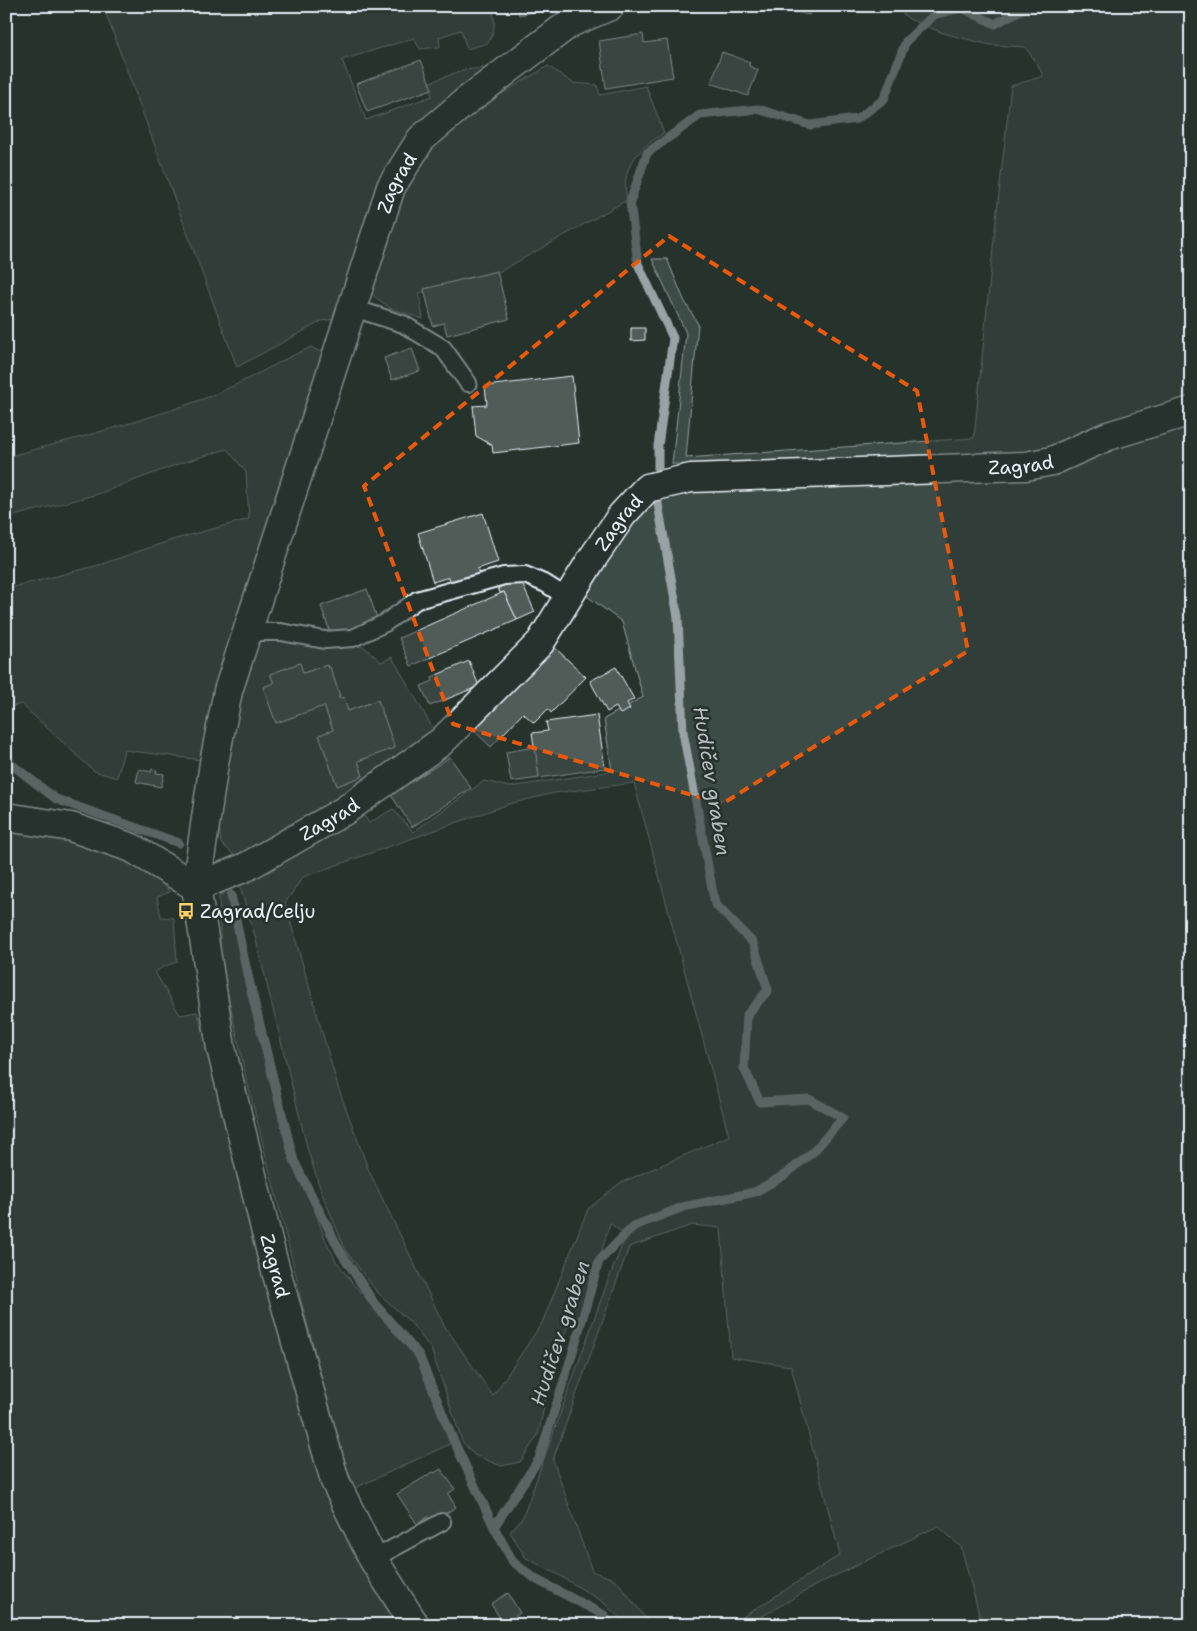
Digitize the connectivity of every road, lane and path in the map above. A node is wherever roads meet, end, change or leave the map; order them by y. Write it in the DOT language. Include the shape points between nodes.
graph roads {
  1 [pos="610,6"];
  2 [pos="352,308"];
  3 [pos="468,383"];
  4 [pos="1191,411"];
  5 [pos="568,598"];
  6 [pos="247,632"];
  7 [pos="6,817"];
  8 [pos="196,887"];
  9 [pos="442,1522"];
  10 [pos="373,1559"];
  11 [pos="415,1625"];
  1 -- 2 [label="street, Zagrad" via="570,23 465,102 421,140 391,187"];
  2 -- 3 [label="lane" via="403,324 443,348"];
  2 -- 6 [label="street, Zagrad"];
  4 -- 5 [label="street, Zagrad" via="1108,436 1052,461 1026,466 691,478 647,488 622,515"];
  5 -- 6 [label="lane" via="525,575 504,576 417,600 385,623 354,638 325,640 282,632"];
  5 -- 8 [label="street, Zagrad" via="540,643 441,742 344,811 246,867"];
  6 -- 8 [label="street, Zagrad" via="228,691"];
  7 -- 8 [label="street" via="70,827 132,848"];
  8 -- 10 [label="street, Zagrad" via="221,1048 271,1253 335,1481"];
  9 -- 10 [label="lane"];
  10 -- 11 [label="street, Zagrad"];
}
